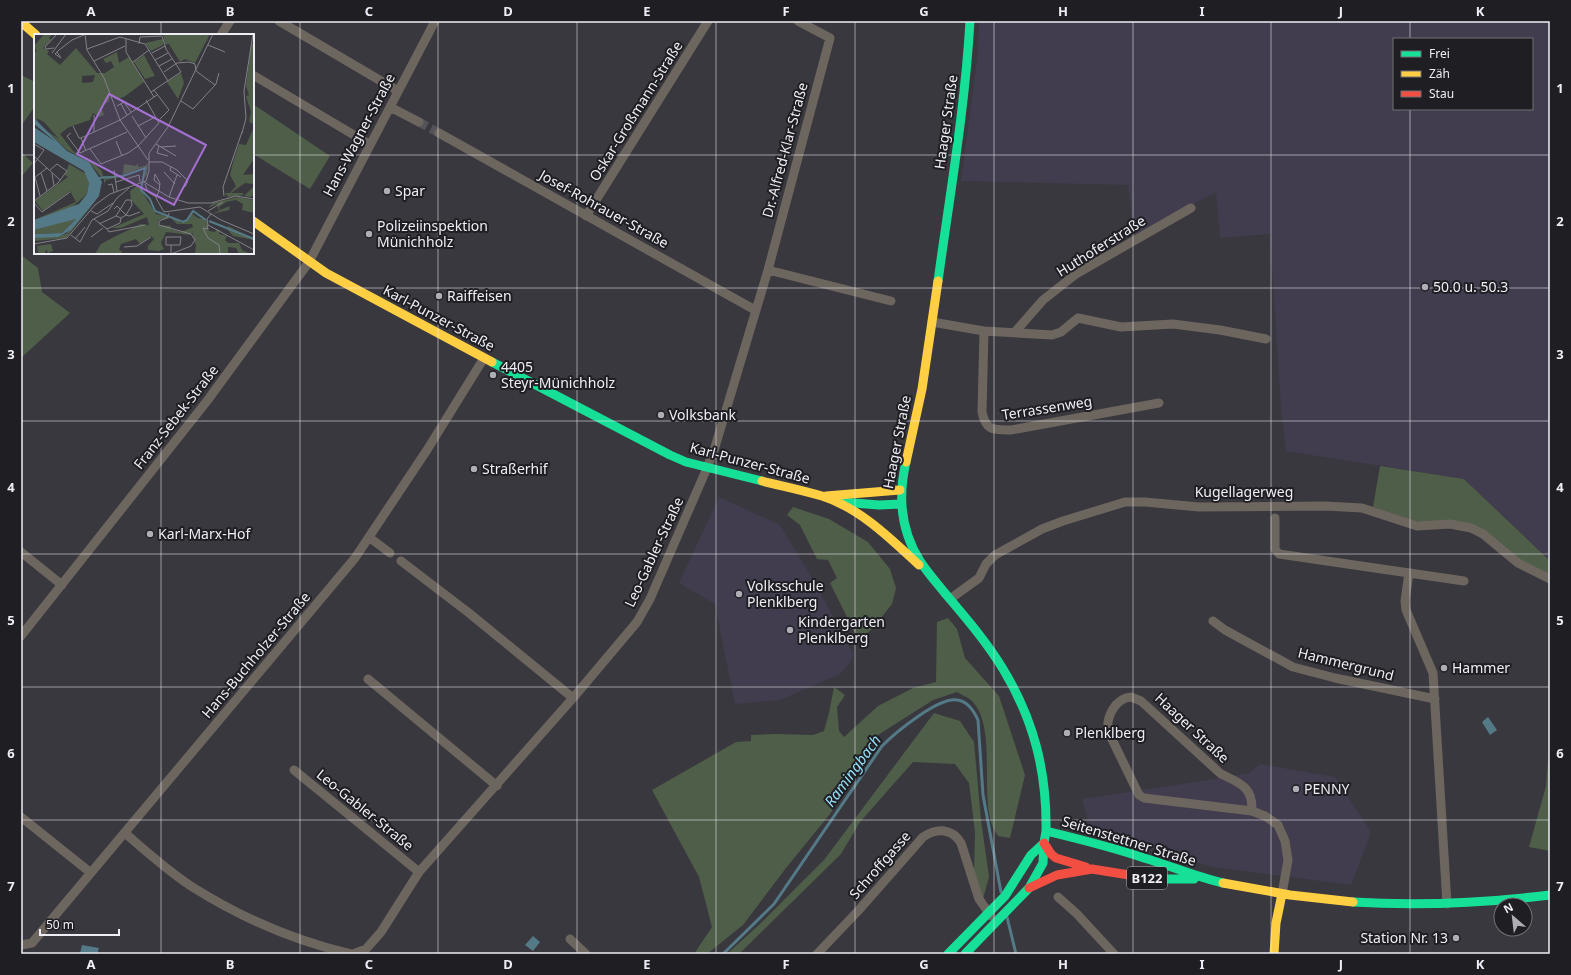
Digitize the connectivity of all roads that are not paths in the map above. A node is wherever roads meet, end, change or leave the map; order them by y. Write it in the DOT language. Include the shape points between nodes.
graph roads {
  1 [pos="230,21"];
  2 [pos="280,21"];
  3 [pos="434,21"];
  4 [pos="708,21"];
  5 [pos="798,21"];
  6 [pos="970,21"];
  7 [pos="21,22"];
  8 [pos="35,34"];
  9 [pos="223,34"];
  10 [pos="254,76"];
  11 [pos="398,91"];
  12 [pos="390,106"];
  13 [pos="419,122"];
  14 [pos="438,134"];
  15 [pos="369,144"];
  16 [pos="1191,208"];
  17 [pos="586,216"];
  18 [pos="254,222"];
  19 [pos="309,262"];
  20 [pos="768,270"];
  21 [pos="891,301"];
  22 [pos="755,310"];
  23 [pos="932,322"];
  24 [pos="984,331"];
  25 [pos="1015,332"];
  26 [pos="1266,339"];
  27 [pos="484,358"];
  28 [pos="1159,403"];
  29 [pos="707,468"];
  30 [pos="900,490"];
  31 [pos="822,496"];
  32 [pos="838,502"];
  33 [pos="902,504"];
  34 [pos="1275,518"];
  35 [pos="370,538"];
  36 [pos="21,552"];
  37 [pos="390,553"];
  38 [pos="401,562"];
  39 [pos="1409,573"];
  40 [pos="930,575"];
  41 [pos="1550,579"];
  42 [pos="1464,581"];
  43 [pos="62,585"];
  44 [pos="950,599"];
  45 [pos="1212,621"];
  46 [pos="21,636"];
  47 [pos="368,679"];
  48 [pos="574,698"];
  49 [pos="1435,699"];
  50 [pos="294,770"];
  51 [pos="497,786"];
  52 [pos="1252,811"];
  53 [pos="21,817"];
  54 [pos="1046,831"];
  55 [pos="125,832"];
  56 [pos="1044,843"];
  57 [pos="1092,869"];
  58 [pos="419,872"];
  59 [pos="91,873"];
  60 [pos="1203,879"];
  61 [pos="1029,888"];
  62 [pos="1282,894"];
  63 [pos="1550,895"];
  64 [pos="1058,897"];
  65 [pos="1447,904"];
  66 [pos="990,911"];
  67 [pos="997,920"];
  68 [pos="570,939"];
  69 [pos="21,945"];
  70 [pos="352,954"];
  71 [pos="586,954"];
  72 [pos="817,954"];
  73 [pos="948,954"];
  74 [pos="965,954"];
  75 [pos="1114,954"];
  76 [pos="1274,954"];
  1 -- 9 [label="street"];
  2 -- 11 [label="street"];
  3 -- 11 [label="street, Hans-Wagner-Straße"];
  4 -- 17 [label="street, Oskar-Großmann-Straße"];
  5 -- 20 [label="street, Dr.-Alfred-Klar-Straße" via="830,38"];
  6 -- 23 [label="main road, Haager Straße" via="968,69"];
  7 -- 8 [label="main road"];
  10 -- 15 [label="street"];
  11 -- 12 [label="street, Hans-Wagner-Straße"];
  12 -- 13 [label="street"];
  12 -- 15 [label="street, Hans-Wagner-Straße"];
  14 -- 17 [label="street, Josef-Rohrauer-Straße"];
  15 -- 19 [label="street, Hans-Wagner-Straße"];
  16 -- 25 [label="street, Huthoferstraße" via="1076,274 1043,300"];
  17 -- 22 [label="street, Josef-Rohrauer-Straße"];
  18 -- 19 [label="main road, Karl-Punzer-Straße"];
  19 -- 27 [label="main road, Karl-Punzer-Straße"];
  19 -- 43 [label="street, Franz-Sebek-Straße" via="207,401"];
  20 -- 21 [label="street"];
  20 -- 22 [label="street, Dr.-Alfred-Klar-Straße"];
  22 -- 29 [label="street, Dr.-Alfred-Klar-Straße"];
  23 -- 24 [label="street"];
  23 -- 30 [label="main road, Haager Straße" via="922,389"];
  24 -- 25 [label="street"];
  24 -- 28 [label="street, Terrassenweg" via="982,412 984,423 993,430 1010,430"];
  25 -- 26 [label="street" via="1052,335 1061,332 1078,318 1121,327 1173,324"];
  27 -- 29 [label="main road, Karl-Punzer-Straße" via="686,462"];
  27 -- 35 [label="street, Hans-Buchholzer-Straße"];
  29 -- 31 [label="main road, Karl-Punzer-Straße"];
  29 -- 48 [label="street, Leo-Gabler-Straße" via="650,599 637,622"];
  30 -- 31 [label="main road, Karl-Punzer-Straße"];
  30 -- 33 [label="main road, Haager Straße"];
  31 -- 32 [label="main road, Karl-Punzer-Straße"];
  32 -- 33 [label="main road, Karl-Punzer-Straße"];
  32 -- 40 [label="main road, Karl-Punzer-Straße" via="885,533"];
  33 -- 40 [label="main road, Haager Straße" via="912,546"];
  34 -- 39 [label="street" via="1275,549 1279,554"];
  35 -- 37 [label="street"];
  35 -- 55 [label="street, Hans-Buchholzer-Straße" via="226,714"];
  36 -- 43 [label="street"];
  38 -- 48 [label="street"];
  39 -- 42 [label="street"];
  39 -- 49 [label="street" via="1406,610 1433,673"];
  40 -- 44 [label="main road, Haager Straße"];
  41 -- 44 [label="street, Kugellagerweg" via="1518,563 1483,534 1471,528 1450,524 1417,526 1362,508 1199,507 1126,502 1042,529 996,555 986,564 979,578"];
  43 -- 46 [label="street, Franz-Sebek-Straße"];
  44 -- 54 [label="main road, Haager Straße" via="1000,664 1027,715 1040,757 1045,785"];
  45 -- 49 [label="street, Hammergrund" via="1293,667"];
  47 -- 51 [label="street"];
  48 -- 51 [label="street, Leo-Gabler-Straße"];
  49 -- 65 [label="street"];
  50 -- 58 [label="street, Leo-Gabler-Straße"];
  51 -- 58 [label="street, Leo-Gabler-Straße"];
  52 -- 52 [label="street, Haager Straße" via="1250,792 1235,780 1221,774 1142,700 1127,697 1120,701 1108,721 1108,731 1141,797"];
  52 -- 62 [label="street, Haager Straße" via="1278,825 1285,841 1288,860"];
  53 -- 59 [label="street"];
  54 -- 56 [label="main road, Haager Straße"];
  54 -- 60 [label="main road, Seitenstettner Straße / B122" via="1159,862"];
  55 -- 59 [label="street, Hans-Buchholzer-Straße"];
  55 -- 70 [label="street, Leo-Gabler-Straße" via="155,859 193,887 229,908 279,932"];
  56 -- 57 [label="main road" via="1056,858"];
  56 -- 61 [label="main road, Haager Straße" via="1044,858"];
  56 -- 66 [label="main road"];
  57 -- 60 [label="main road, Seitenstettner Straße / B122" via="1154,879"];
  57 -- 61 [label="main road, Seitenstettner Straße / B122" via="1057,875"];
  58 -- 70 [label="street, Leo-Gabler-Straße" via="381,932 366,949"];
  59 -- 69 [label="street, Hans-Buchholzer-Straße" via="32,943"];
  60 -- 62 [label="main road, Seitenstettner Straße / B122"];
  61 -- 67 [label="main road, B122"];
  62 -- 65 [label="main road, Seitenstettner Straße / B122" via="1354,903"];
  62 -- 76 [label="main road" via="1276,923"];
  63 -- 65 [label="main road, Seitenstettner Straße / B122"];
  64 -- 75 [label="street"];
  66 -- 67 [label="street, Schroffgasse"];
  66 -- 72 [label="street, Schroffgasse" via="979,899 958,838 941,830 931,832 923,837"];
  66 -- 73 [label="main road"];
  67 -- 74 [label="main road, B122"];
  68 -- 71 [label="street"];
}
